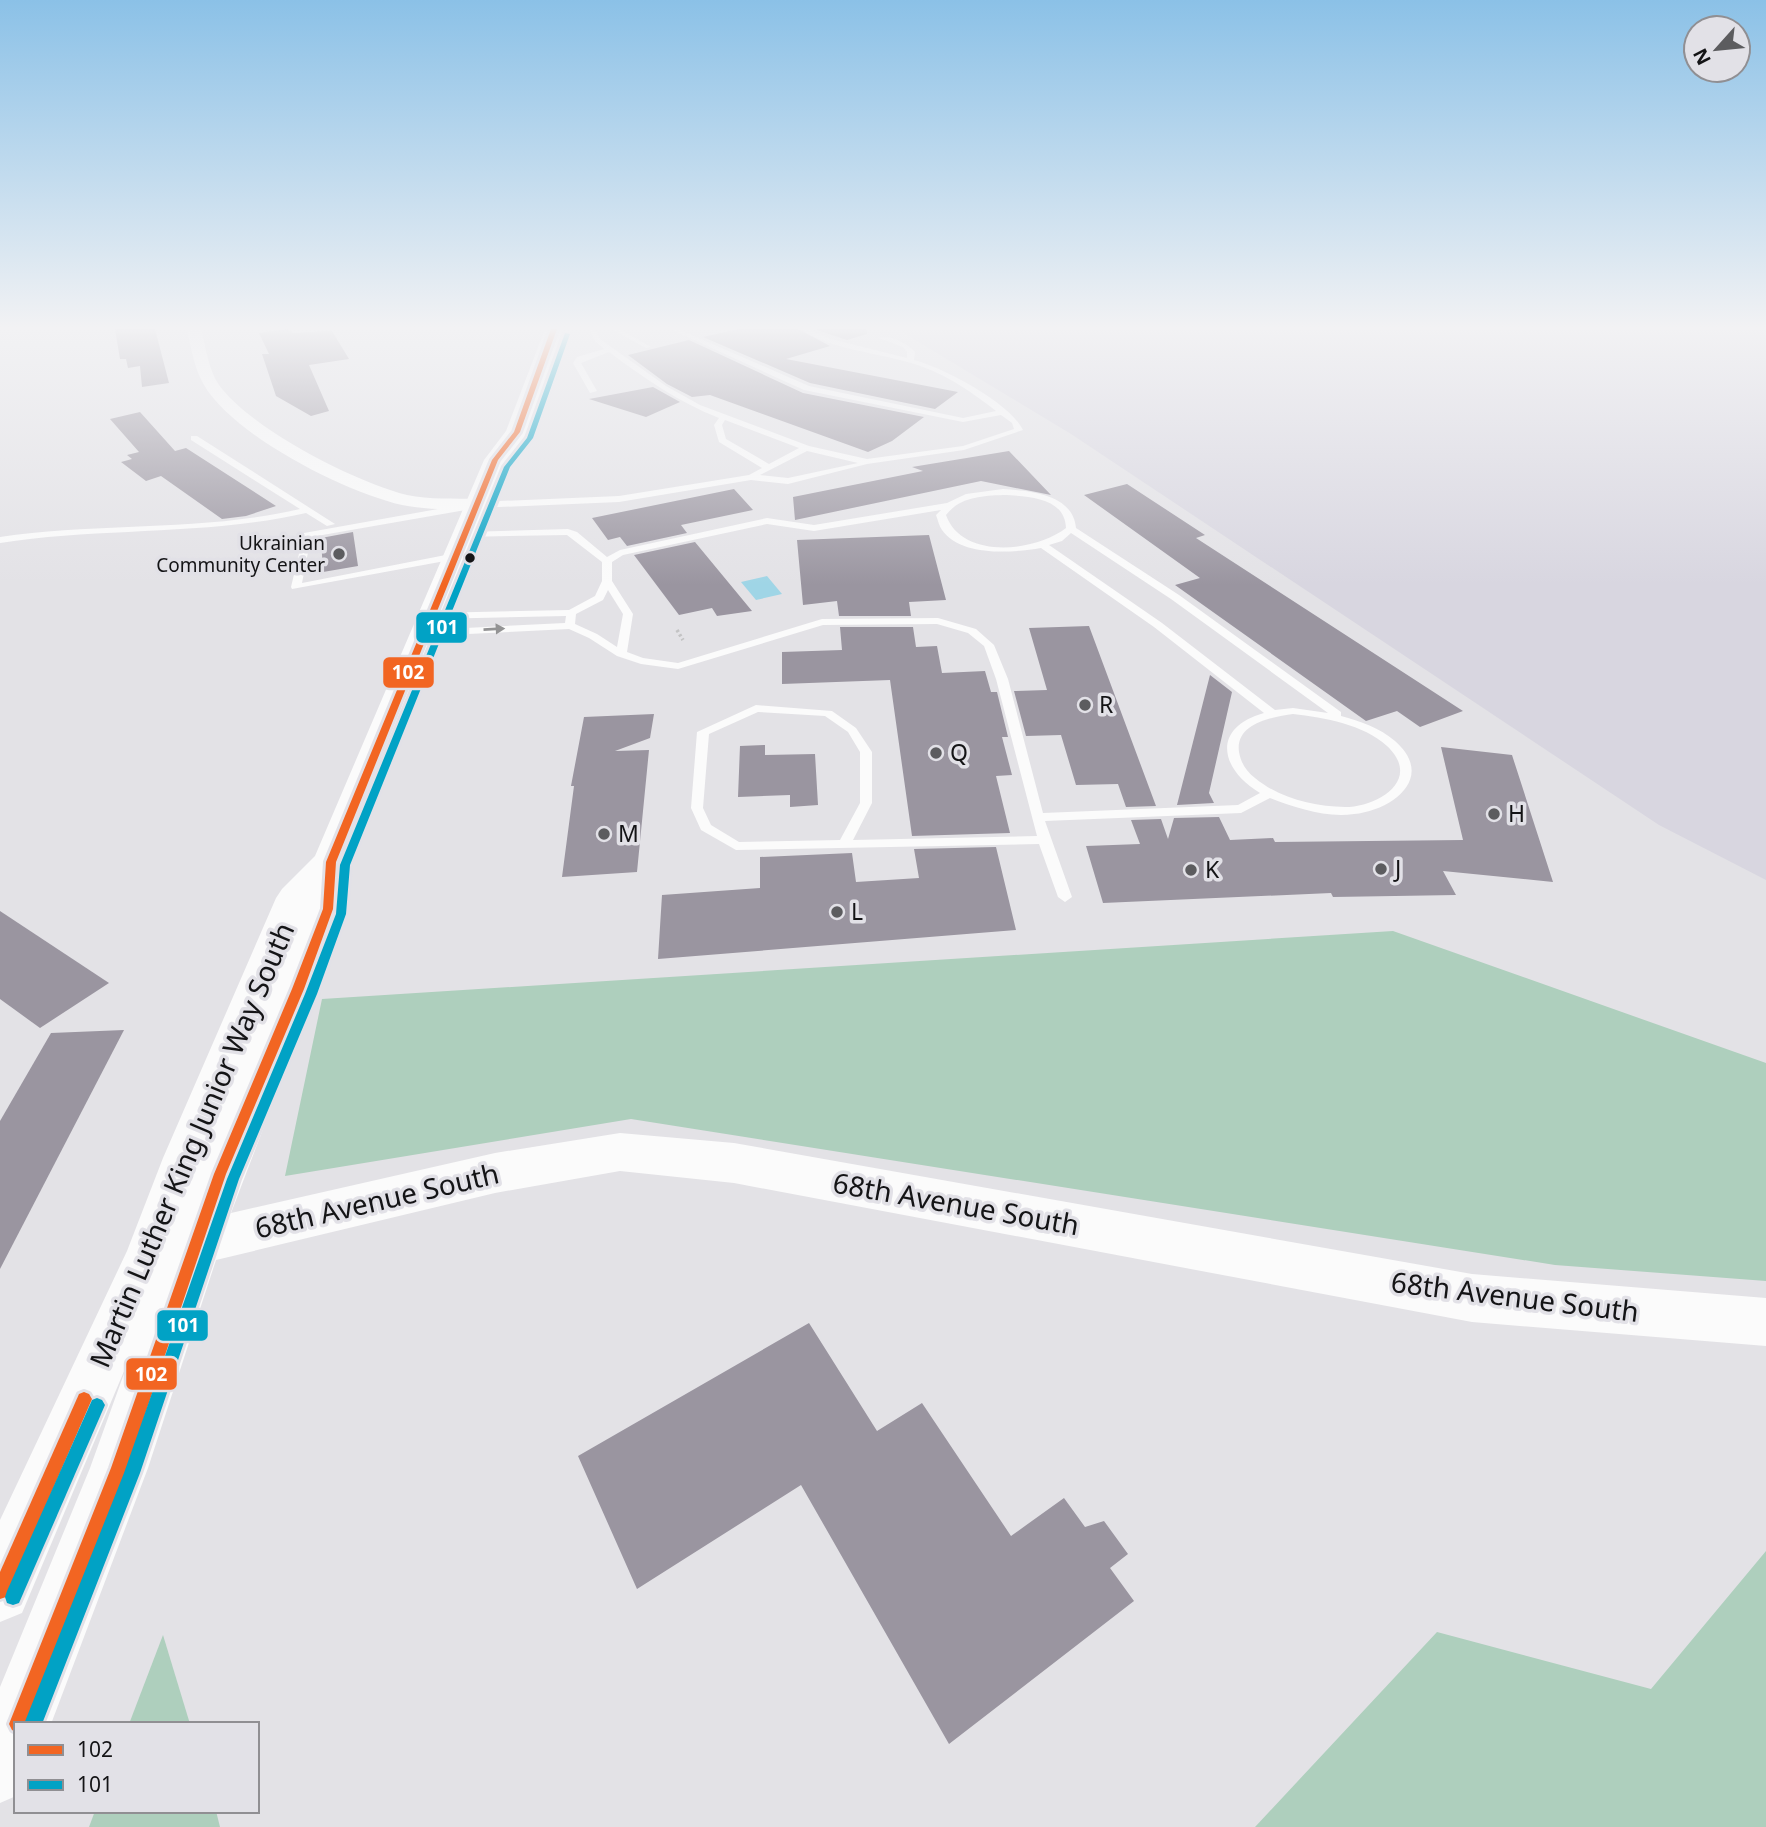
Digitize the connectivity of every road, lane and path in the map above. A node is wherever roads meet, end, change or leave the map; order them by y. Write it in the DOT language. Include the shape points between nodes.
graph roads {
  1 [pos="237,414"];
  2 [pos="501,414"];
  3 [pos="523,414"];
  4 [pos="717,414"];
  5 [pos="934,414"];
  6 [pos="991,414"];
  7 [pos="1006,414"];
  8 [pos="724,417"];
  9 [pos="194,438"];
  10 [pos="806,449"];
  11 [pos="495,460"];
  12 [pos="867,462"];
  13 [pos="769,468"];
  14 [pos="751,477"];
  15 [pos="477,505"];
  16 [pos="947,506"];
  17 [pos="307,510"];
  18 [pos="330,524"];
  19 [pos="1071,529"];
  20 [pos="0,540"];
  21 [pos="460,546"];
  22 [pos="1044,546"];
  23 [pos="607,561"];
  24 [pos="607,581"];
  25 [pos="571,613"];
  26 [pos="429,624"];
  27 [pos="570,625"];
  28 [pos="677,630"];
  29 [pos="683,640"];
  30 [pos="621,654"];
  31 [pos="1271,713"];
  32 [pos="1341,717"];
  33 [pos="1269,793"];
  34 [pos="1038,817"];
  35 [pos="1045,841"];
  36 [pos="844,844"];
  37 [pos="1065,897"];
  38 [pos="173,1247"];
  39 [pos="1766,1322"];
  40 [pos="0,1591"];
  41 [pos="19,1722"];
  42 [pos="14,1734"];
  43 [pos="0,1769"];
  1 -- 15 [label="street" via="274,440 379,492 405,500"];
  2 -- 11 [label="main road" via="494,431"];
  3 -- 11 [label="main road" via="516,432"];
  4 -- 8 [label="lane"];
  5 -- 6 [label="lane" via="962,420"];
  7 -- 12 [label="lane" via="1019,426 1018,433 964,448"];
  8 -- 10 [label="lane"];
  8 -- 13 [label="lane" via="718,425 722,439"];
  9 -- 17 [label="lane"];
  10 -- 12 [label="lane"];
  10 -- 13 [label="lane"];
  11 -- 15 [label="main road, Martin Luther King Junior Way South"];
  12 -- 14 [label="lane" via="788,481"];
  13 -- 14 [label="lane"];
  14 -- 15 [label="lane" via="608,500"];
  15 -- 21 [label="main road, Martin Luther King Junior Way South"];
  15 -- 21 [label="lane" via="307,535 296,587"];
  16 -- 19 [label="lane" via="966,496 1023,493 1067,511"];
  16 -- 22 [label="lane" via="941,524 963,541 1003,550"];
  16 -- 23 [label="lane" via="814,528 767,521 620,553"];
  17 -- 18 [label="lane"];
  17 -- 20 [label="lane" via="230,525 43,533"];
  19 -- 22 [label="lane"];
  19 -- 32 [label="lane" via="1175,597"];
  21 -- 23 [label="lane" via="568,532"];
  21 -- 26 [label="main road, Martin Luther King Junior Way South"];
  22 -- 31 [label="lane" via="1158,625"];
  23 -- 24 [label="lane"];
  24 -- 25 [label="lane" via="599,598"];
  24 -- 30 [label="lane" via="628,614"];
  25 -- 26 [label="lane"];
  25 -- 27 [label="lane"];
  26 -- 27 [label="lane, one-way"];
  26 -- 38 [label="main road, Martin Luther King Junior Way South" via="331,862 295,898 186,1157"];
  27 -- 30 [label="lane"];
  28 -- 29 [label="path"];
  30 -- 34 [label="lane" via="678,666 822,622 938,621 972,631 989,645 1002,679"];
  31 -- 32 [label="lane" via="1305,711"];
  31 -- 33 [label="lane" via="1250,720 1236,732 1231,746 1234,762"];
  32 -- 33 [label="lane" via="1366,727 1394,748 1406,772 1402,788 1388,800 1339,811"];
  33 -- 34 [label="lane" via="1241,809"];
  34 -- 35 [label="lane"];
  35 -- 36 [label="lane"];
  35 -- 37 [label="lane"];
  36 -- 36 [label="lane" via="736,846 706,827 697,808 703,732 756,708 828,713 852,730 866,752 866,803"];
  38 -- 39 [label="main road, 68th Avenue South" via="495,1173 620,1152 734,1163 1472,1298"];
  38 -- 40 [label="main road, Martin Luther King Junior Way South" via="55,1462"];
  38 -- 41 [label="main road, Martin Luther King Junior Way South" via="119,1468"];
  42 -- 43 [label="main road"];
}
